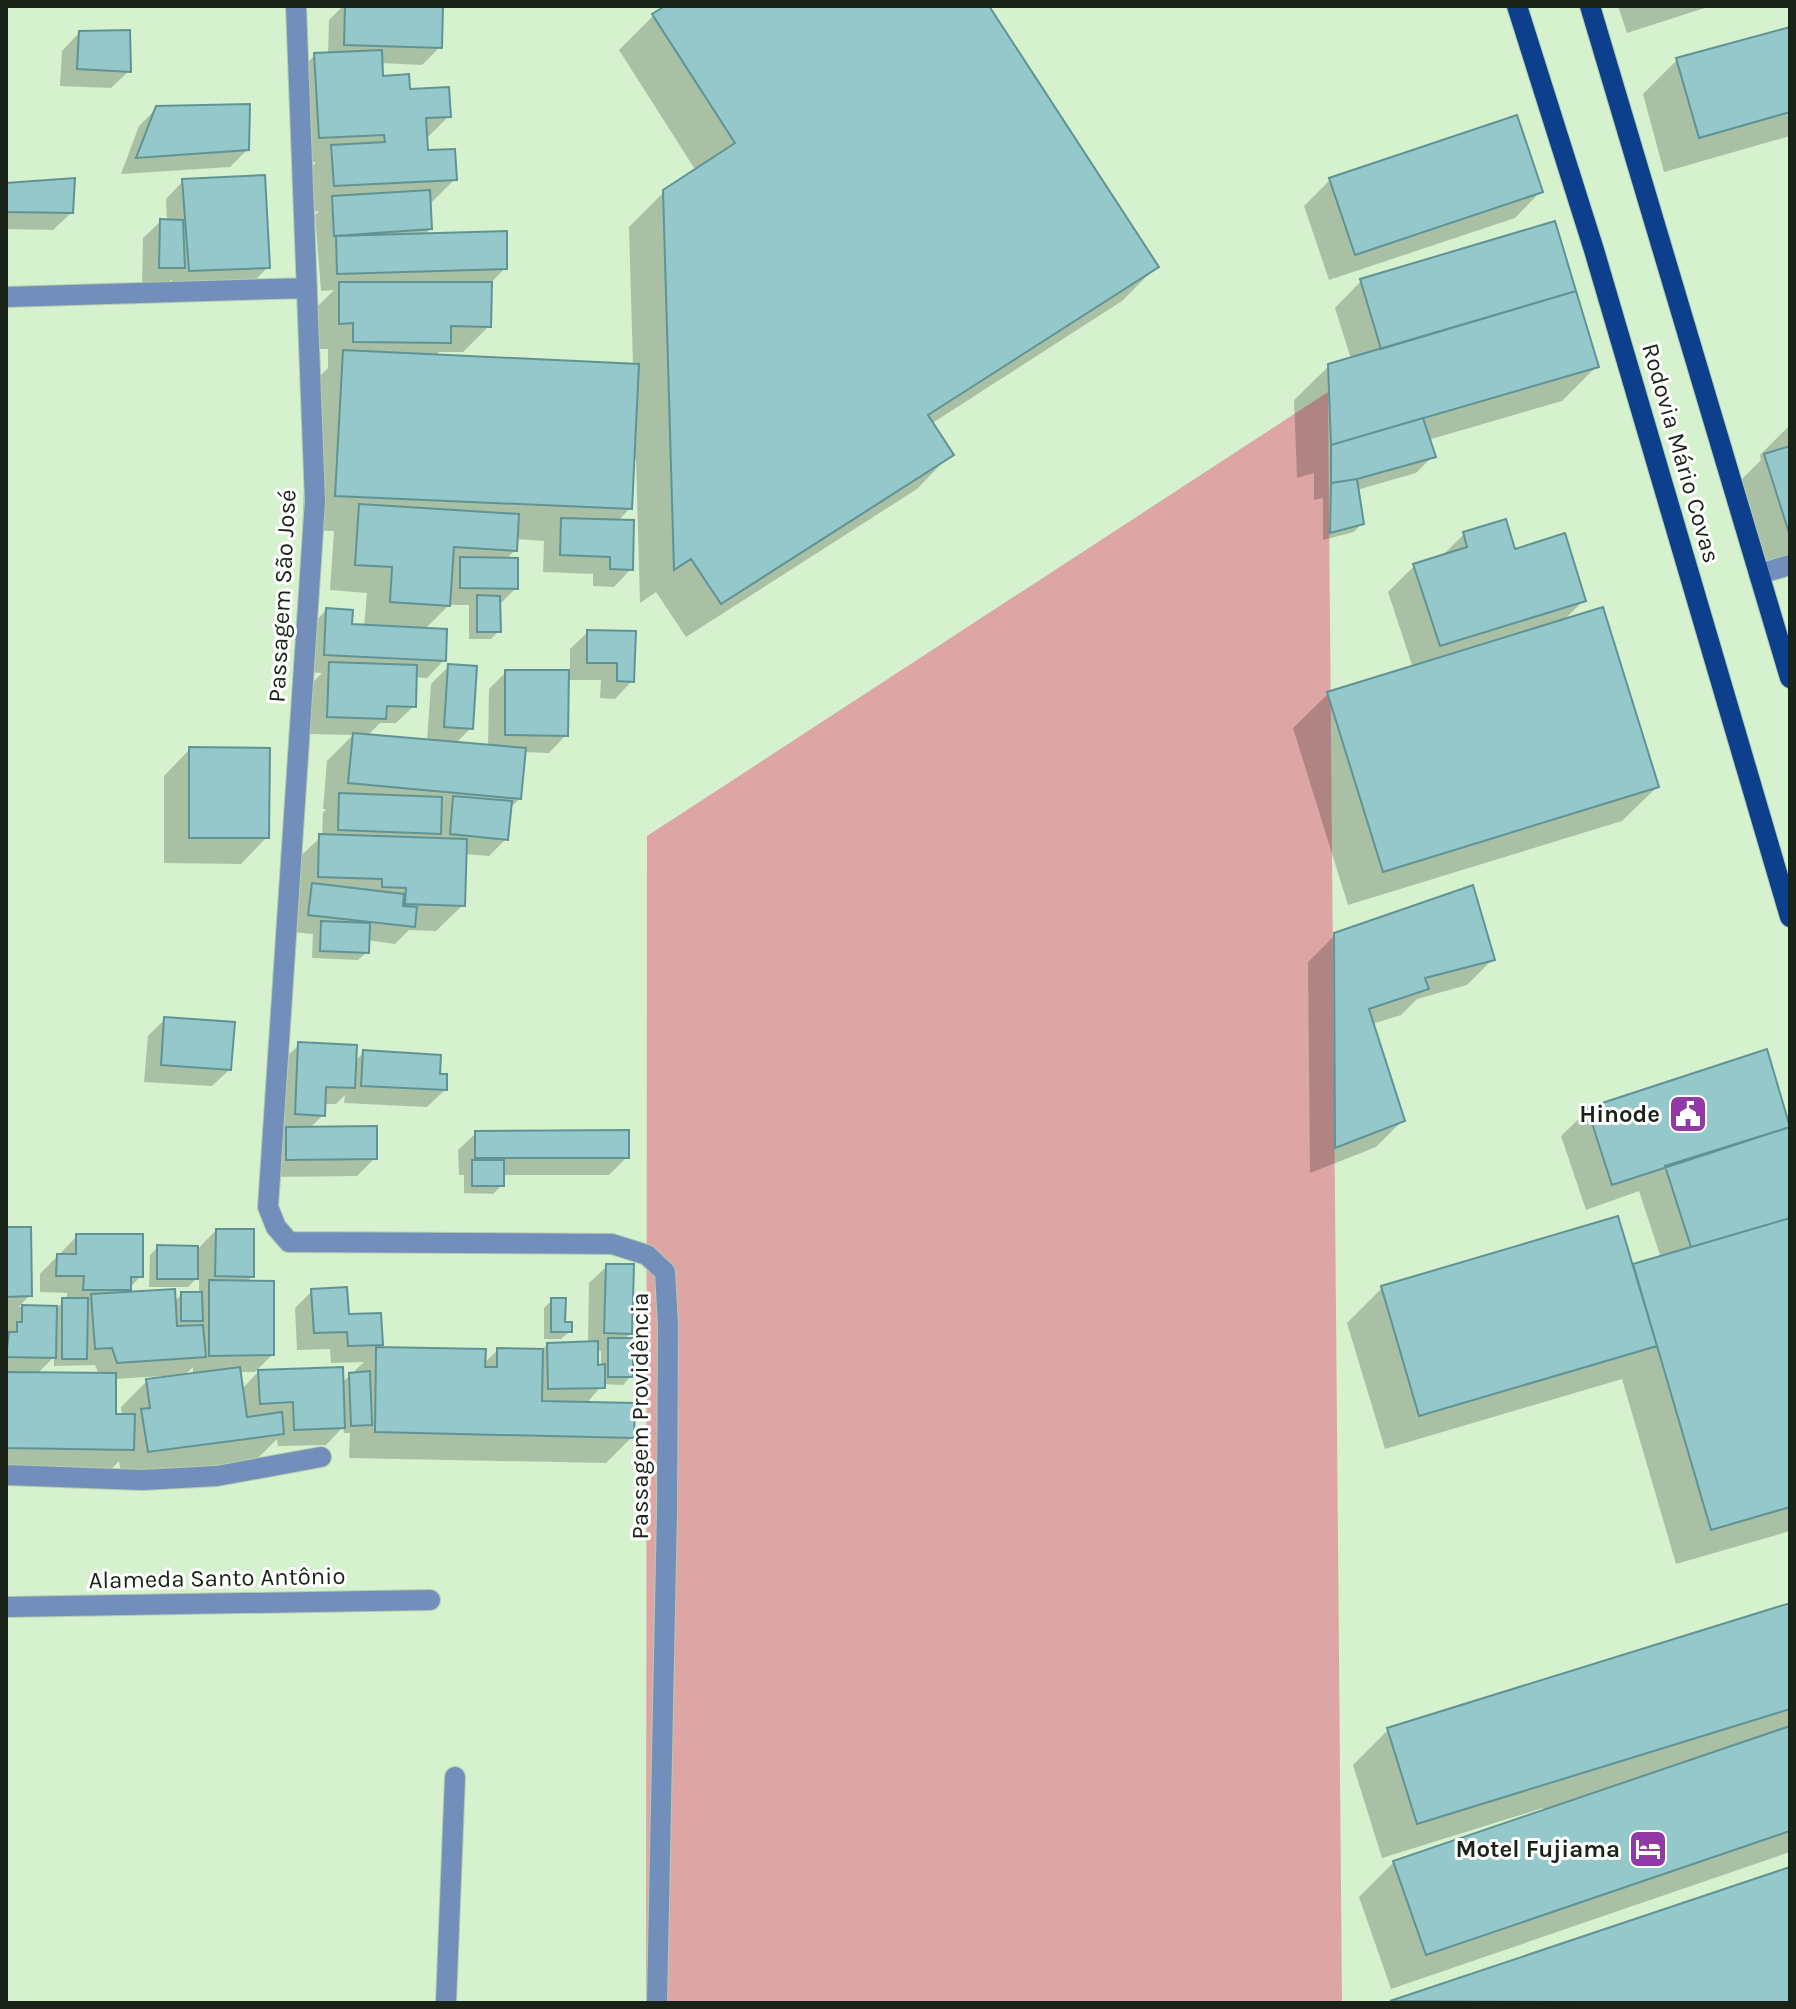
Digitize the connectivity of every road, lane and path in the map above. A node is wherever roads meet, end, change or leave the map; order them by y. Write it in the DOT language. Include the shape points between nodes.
graph roads {
  1 [pos="296,6"];
  2 [pos="1517,6"];
  3 [pos="1590,6"];
  4 [pos="307,288"];
  5 [pos="6,297"];
  6 [pos="1790,565"];
  7 [pos="1759,574"];
  8 [pos="1790,678"];
  9 [pos="1790,917"];
  10 [pos="269,1188"];
  11 [pos="321,1457"];
  12 [pos="6,1475"];
  13 [pos="430,1600"];
  14 [pos="6,1607"];
  15 [pos="455,1777"];
  16 [pos="446,2003"];
  17 [pos="657,2003"];
  1 -- 4 [label="street, Passagem São José"];
  2 -- 9 [label="main road, Rodovia Mário Covas"];
  3 -- 7 [label="main road, Rodovia Mário Covas"];
  4 -- 5 [label="street"];
  4 -- 10 [label="street, Passagem São José" via="315,501"];
  6 -- 7 [label="street"];
  7 -- 8 [label="main road, Rodovia Mário Covas"];
  10 -- 17 [label="street, Passagem Providência" via="268,1207 289,1242 612,1244 647,1255 665,1272 667,1510"];
  11 -- 12 [label="street" via="217,1476 142,1480"];
  13 -- 14 [label="street, Alameda Santo Antônio"];
  15 -- 16 [label="street"];
}
